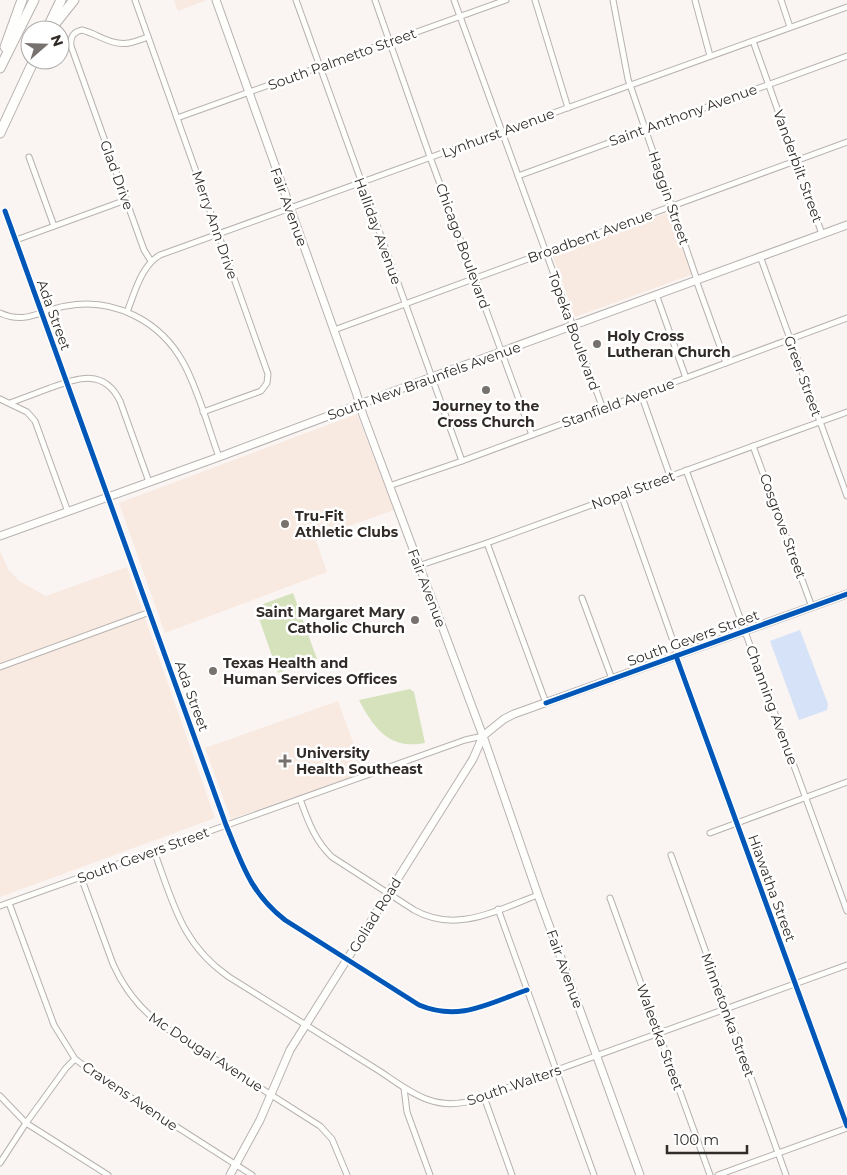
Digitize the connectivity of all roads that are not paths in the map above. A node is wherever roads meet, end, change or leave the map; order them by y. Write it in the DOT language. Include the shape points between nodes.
graph roads {
  1 [pos="22,0"];
  2 [pos="34,0"];
  3 [pos="61,0"];
  4 [pos="74,0"];
  5 [pos="135,0"];
  6 [pos="218,0"];
  7 [pos="296,0"];
  8 [pos="375,0"];
  9 [pos="454,0"];
  10 [pos="506,0"];
  11 [pos="535,0"];
  12 [pos="613,0"];
  13 [pos="695,0"];
  14 [pos="781,0"];
  15 [pos="847,7"];
  16 [pos="460,17"];
  17 [pos="53,20"];
  18 [pos="57,20"];
  19 [pos="790,27"];
  20 [pos="148,37"];
  21 [pos="753,41"];
  22 [pos="390,42"];
  23 [pos="710,56"];
  24 [pos="847,56"];
  25 [pos="0,63"];
  26 [pos="320,67"];
  27 [pos="0,68"];
  28 [pos="29,70"];
  29 [pos="768,84"];
  30 [pos="630,85"];
  31 [pos="248,93"];
  32 [pos="568,108"];
  33 [pos="177,118"];
  34 [pos="646,129"];
  35 [pos="501,131"];
  36 [pos="0,134"];
  37 [pos="847,142"];
  38 [pos="29,157"];
  39 [pos="430,157"];
  40 [pos="795,161"];
  41 [pos="518,176"];
  42 [pos="361,183"];
  43 [pos="126,200"];
  44 [pos="672,206"];
  45 [pos="290,209"];
  46 [pos="5,211"];
  47 [pos="54,226"];
  48 [pos="847,227"];
  49 [pos="822,234"];
  50 [pos="219,235"];
  51 [pos="16,240"];
  52 [pos="546,253"];
  53 [pos="760,256"];
  54 [pos="151,262"];
  55 [pos="475,278"];
  56 [pos="697,280"];
  57 [pos="656,294"];
  58 [pos="405,304"];
  59 [pos="127,312"];
  60 [pos="0,314"];
  61 [pos="42,314"];
  62 [pos="847,318"];
  63 [pos="572,326"];
  64 [pos="334,330"];
  65 [pos="790,339"];
  66 [pos="502,352"];
  67 [pos="726,363"];
  68 [pos="432,377"];
  69 [pos="686,378"];
  70 [pos="67,382"];
  71 [pos="641,394"];
  72 [pos="0,399"];
  73 [pos="10,403"];
  74 [pos="360,404"];
  75 [pos="603,409"];
  76 [pos="203,412"];
  77 [pos="847,412"];
  78 [pos="820,422"];
  79 [pos="532,435"];
  80 [pos="753,446"];
  81 [pos="219,457"];
  82 [pos="462,461"];
  83 [pos="686,470"];
  84 [pos="670,476"];
  85 [pos="149,482"];
  86 [pos="389,486"];
  87 [pos="621,494"];
  88 [pos="847,496"];
  89 [pos="108,497"];
  90 [pos="68,512"];
  91 [pos="0,536"];
  92 [pos="486,543"];
  93 [pos="418,566"];
  94 [pos="847,594"];
  95 [pos="582,598"];
  96 [pos="812,607"];
  97 [pos="150,612"];
  98 [pos="745,631"];
  99 [pos="677,656"];
  100 [pos="0,667"];
  101 [pos="612,679"];
  102 [pos="546,703"];
  103 [pos="483,736"];
  104 [pos="847,782"];
  105 [pos="806,797"];
  106 [pos="300,799"];
  107 [pos="736,822"];
  108 [pos="226,826"];
  109 [pos="710,832"];
  110 [pos="154,851"];
  111 [pos="671,855"];
  112 [pos="81,877"];
  113 [pos="388,894"];
  114 [pos="538,895"];
  115 [pos="610,898"];
  116 [pos="9,903"];
  117 [pos="0,906"];
  118 [pos="498,909"];
  119 [pos="847,911"];
  120 [pos="347,960"];
  121 [pos="847,965"];
  122 [pos="795,984"];
  123 [pos="527,990"];
  124 [pos="726,1009"];
  125 [pos="305,1025"];
  126 [pos="659,1034"];
  127 [pos="596,1056"];
  128 [pos="76,1059"];
  129 [pos="556,1070"];
  130 [pos="404,1088"];
  131 [pos="270,1094"];
  132 [pos="0,1096"];
  133 [pos="484,1097"];
  134 [pos="26,1123"];
  135 [pos="847,1127"];
  136 [pos="778,1153"];
  137 [pos="0,1164"];
  138 [pos="236,1164"];
  139 [pos="108,1175"];
  140 [pos="230,1175"];
  141 [pos="252,1175"];
  142 [pos="347,1175"];
  143 [pos="430,1175"];
  144 [pos="512,1175"];
  145 [pos="594,1175"];
  146 [pos="640,1175"];
  147 [pos="710,1175"];
  148 [pos="718,1175"];
  149 [pos="786,1175"];
  1 -- 25 [label="highway"];
  2 -- 27 [label="highway"];
  3 -- 17 [label="highway"];
  4 -- 18 [label="highway"];
  5 -- 20 [label="street, Merry Ann Drive"];
  6 -- 31 [label="main road, Fair Avenue"];
  7 -- 26 [label="street, Halliday Avenue"];
  8 -- 22 [label="street, Chicago Boulevard"];
  9 -- 16 [label="street, Topeka Boulevard"];
  10 -- 16 [label="street, South Palmetto Street"];
  11 -- 32 [label="street"];
  12 -- 30 [label="street, Haggin Street"];
  13 -- 23 [label="street"];
  14 -- 19 [label="street"];
  15 -- 19 [label="street, Lynhurst Avenue"];
  16 -- 22 [label="street, South Palmetto Street"];
  16 -- 35 [label="street, Topeka Boulevard"];
  19 -- 21 [label="street, Lynhurst Avenue"];
  20 -- 33 [label="street, Merry Ann Drive"];
  20 -- 43 [label="street, Glad Drive" via="121,44 80,30 70,40"];
  21 -- 23 [label="street, Lynhurst Avenue"];
  21 -- 29 [label="street, Vanderbilt Street"];
  22 -- 26 [label="street, South Palmetto Street"];
  22 -- 39 [label="street, Chicago Boulevard"];
  23 -- 30 [label="street, Lynhurst Avenue"];
  24 -- 29 [label="street, Saint Anthony Avenue"];
  26 -- 31 [label="street, South Palmetto Street"];
  26 -- 42 [label="street, Halliday Avenue"];
  28 -- 36 [label="highway"];
  29 -- 34 [label="street, Saint Anthony Avenue"];
  29 -- 40 [label="street, Vanderbilt Street"];
  30 -- 32 [label="street, Lynhurst Avenue"];
  30 -- 34 [label="street, Haggin Street"];
  31 -- 33 [label="street, South Palmetto Street"];
  31 -- 45 [label="main road, Fair Avenue"];
  32 -- 35 [label="street, Lynhurst Avenue"];
  33 -- 50 [label="street, Merry Ann Drive"];
  34 -- 41 [label="street, Saint Anthony Avenue"];
  34 -- 44 [label="street, Haggin Street"];
  35 -- 39 [label="street, Lynhurst Avenue"];
  35 -- 41 [label="street, Topeka Boulevard"];
  37 -- 40 [label="street, Broadbent Avenue"];
  38 -- 47 [label="street"];
  39 -- 42 [label="street, Lynhurst Avenue"];
  39 -- 55 [label="street, Chicago Boulevard"];
  40 -- 44 [label="street, Broadbent Avenue"];
  40 -- 49 [label="street, Vanderbilt Street"];
  41 -- 52 [label="street, Topeka Boulevard"];
  42 -- 45 [label="street, Lynhurst Avenue"];
  42 -- 58 [label="street, Halliday Avenue"];
  43 -- 47 [label="street"];
  43 -- 54 [label="street, Glad Drive"];
  44 -- 52 [label="street, Broadbent Avenue"];
  44 -- 56 [label="street, Haggin Street"];
  45 -- 50 [label="street, Lynhurst Avenue"];
  45 -- 64 [label="main road, Fair Avenue"];
  46 -- 51 [label="street, Ada Street"];
  47 -- 51 [label="street"];
  48 -- 49 [label="main road, South New Braunfels Avenue"];
  49 -- 53 [label="main road, South New Braunfels Avenue"];
  50 -- 54 [label="street, Lynhurst Avenue" via="160,255"];
  50 -- 76 [label="street, Merry Ann Drive" via="268,378 260,391"];
  51 -- 61 [label="street, Ada Street"];
  52 -- 55 [label="street, Broadbent Avenue"];
  52 -- 63 [label="street, Topeka Boulevard"];
  53 -- 56 [label="main road, South New Braunfels Avenue"];
  53 -- 65 [label="street, Greer Street"];
  54 -- 59 [label="street" via="142,274"];
  55 -- 58 [label="street, Broadbent Avenue"];
  55 -- 66 [label="street, Chicago Boulevard"];
  56 -- 57 [label="main road, South New Braunfels Avenue"];
  56 -- 67 [label="street, Haggin Street"];
  57 -- 63 [label="main road, South New Braunfels Avenue"];
  57 -- 69 [label="street"];
  58 -- 64 [label="street, Broadbent Avenue"];
  58 -- 68 [label="street, Halliday Avenue"];
  59 -- 61 [label="street" via="86,303 62,306"];
  59 -- 76 [label="street" via="154,327 172,344 185,365"];
  60 -- 61 [label="street" via="18,319"];
  61 -- 70 [label="street, Ada Street"];
  62 -- 65 [label="street, Stanfield Avenue"];
  63 -- 66 [label="main road, South New Braunfels Avenue"];
  63 -- 75 [label="street, Topeka Boulevard"];
  64 -- 74 [label="main road, Fair Avenue"];
  65 -- 67 [label="street, Stanfield Avenue"];
  65 -- 78 [label="street, Greer Street"];
  66 -- 68 [label="main road, South New Braunfels Avenue"];
  66 -- 79 [label="street, Chicago Boulevard"];
  67 -- 69 [label="street, Stanfield Avenue"];
  68 -- 74 [label="main road, South New Braunfels Avenue"];
  68 -- 82 [label="street, Halliday Avenue"];
  69 -- 71 [label="street, Stanfield Avenue"];
  70 -- 73 [label="street"];
  70 -- 85 [label="street" via="89,378 114,391"];
  70 -- 89 [label="street, Ada Street"];
  71 -- 75 [label="street, Stanfield Avenue"];
  71 -- 84 [label="street"];
  72 -- 73 [label="street"];
  73 -- 90 [label="street" via="36,421"];
  74 -- 81 [label="main road, South New Braunfels Avenue"];
  74 -- 86 [label="main road, Fair Avenue"];
  75 -- 79 [label="street, Stanfield Avenue"];
  76 -- 81 [label="street"];
  77 -- 78 [label="street, Nopal Street"];
  78 -- 80 [label="street, Nopal Street"];
  78 -- 88 [label="street, Greer Street"];
  79 -- 82 [label="street, Stanfield Avenue"];
  80 -- 83 [label="street, Nopal Street"];
  80 -- 96 [label="street, Cosgrove Street"];
  81 -- 85 [label="main road, South New Braunfels Avenue"];
  82 -- 86 [label="street, Stanfield Avenue"];
  83 -- 84 [label="street, Nopal Street"];
  83 -- 98 [label="street, Channing Avenue"];
  84 -- 87 [label="street, Nopal Street"];
  85 -- 89 [label="main road, South New Braunfels Avenue"];
  86 -- 93 [label="main road, Fair Avenue"];
  87 -- 92 [label="street, Nopal Street"];
  87 -- 99 [label="street, Hiawatha Street"];
  89 -- 90 [label="main road, South New Braunfels Avenue"];
  89 -- 97 [label="street, Ada Street"];
  90 -- 91 [label="main road, South New Braunfels Avenue"];
  92 -- 93 [label="street, Nopal Street"];
  92 -- 102 [label="street"];
  93 -- 103 [label="main road, Fair Avenue"];
  94 -- 96 [label="main road, South Gevers Street"];
  95 -- 101 [label="street"];
  96 -- 98 [label="main road, South Gevers Street"];
  97 -- 100 [label="street"];
  97 -- 108 [label="street, Ada Street"];
  98 -- 99 [label="main road, South Gevers Street"];
  98 -- 105 [label="street, Channing Avenue"];
  99 -- 101 [label="main road, South Gevers Street"];
  99 -- 107 [label="street, Hiawatha Street"];
  101 -- 102 [label="main road, South Gevers Street"];
  102 -- 103 [label="main road, South Gevers Street" via="504,719"];
  103 -- 106 [label="street, South Gevers Street"];
  103 -- 113 [label="main road, Goliad Road" via="473,759"];
  103 -- 114 [label="main road, Fair Avenue"];
  104 -- 105 [label="street"];
  105 -- 107 [label="street"];
  105 -- 119 [label="street, Channing Avenue"];
  106 -- 108 [label="street, South Gevers Street"];
  106 -- 113 [label="street" via="312,830 326,852"];
  107 -- 109 [label="street"];
  107 -- 122 [label="street, Hiawatha Street"];
  108 -- 110 [label="street, South Gevers Street"];
  108 -- 120 [label="street, Ada Street" via="248,878 267,905"];
  110 -- 112 [label="street, South Gevers Street"];
  110 -- 125 [label="street, South Walters" via="178,916 198,951 229,977"];
  111 -- 124 [label="street, Minnetonka Street"];
  112 -- 116 [label="street, South Gevers Street"];
  112 -- 131 [label="street, Mc Dougal Avenue" via="118,976 134,1000 150,1017"];
  113 -- 118 [label="street" via="421,914 442,920 464,920"];
  113 -- 120 [label="main road, Goliad Road"];
  114 -- 118 [label="street"];
  114 -- 127 [label="main road, Fair Avenue"];
  115 -- 126 [label="street, Waleetka Street"];
  116 -- 117 [label="street, South Gevers Street"];
  116 -- 128 [label="street, Cravens Avenue" via="54,1025"];
  118 -- 123 [label="street"];
  120 -- 123 [label="street, Ada Street" via="419,1005 440,1012 466,1011"];
  120 -- 125 [label="main road, Goliad Road"];
  121 -- 122 [label="street, South Walters"];
  122 -- 124 [label="street, South Walters"];
  122 -- 135 [label="street, Hiawatha Street"];
  123 -- 129 [label="street"];
  124 -- 126 [label="street, South Walters"];
  124 -- 136 [label="street, Minnetonka Street"];
  125 -- 130 [label="street, South Walters"];
  125 -- 131 [label="main road, Goliad Road" via="284,1060"];
  126 -- 127 [label="street, South Walters"];
  126 -- 147 [label="street, Waleetka Street"];
  127 -- 129 [label="street, South Walters"];
  127 -- 146 [label="main road, Fair Avenue"];
  128 -- 134 [label="street"];
  128 -- 138 [label="street, Cravens Avenue" via="102,1080"];
  129 -- 133 [label="street, South Walters"];
  129 -- 145 [label="street"];
  130 -- 133 [label="street, South Walters" via="423,1099 444,1104 466,1103"];
  130 -- 143 [label="street" via="407,1112"];
  131 -- 138 [label="main road, Goliad Road"];
  131 -- 142 [label="street, Mc Dougal Avenue" via="324,1130 337,1149"];
  132 -- 134 [label="street"];
  133 -- 144 [label="street"];
  134 -- 137 [label="street"];
  134 -- 139 [label="street"];
  135 -- 136 [label="street"];
  136 -- 148 [label="street"];
  136 -- 149 [label="street, Minnetonka Street"];
  138 -- 140 [label="main road, Goliad Road"];
  138 -- 141 [label="street, Cravens Avenue"];
}
